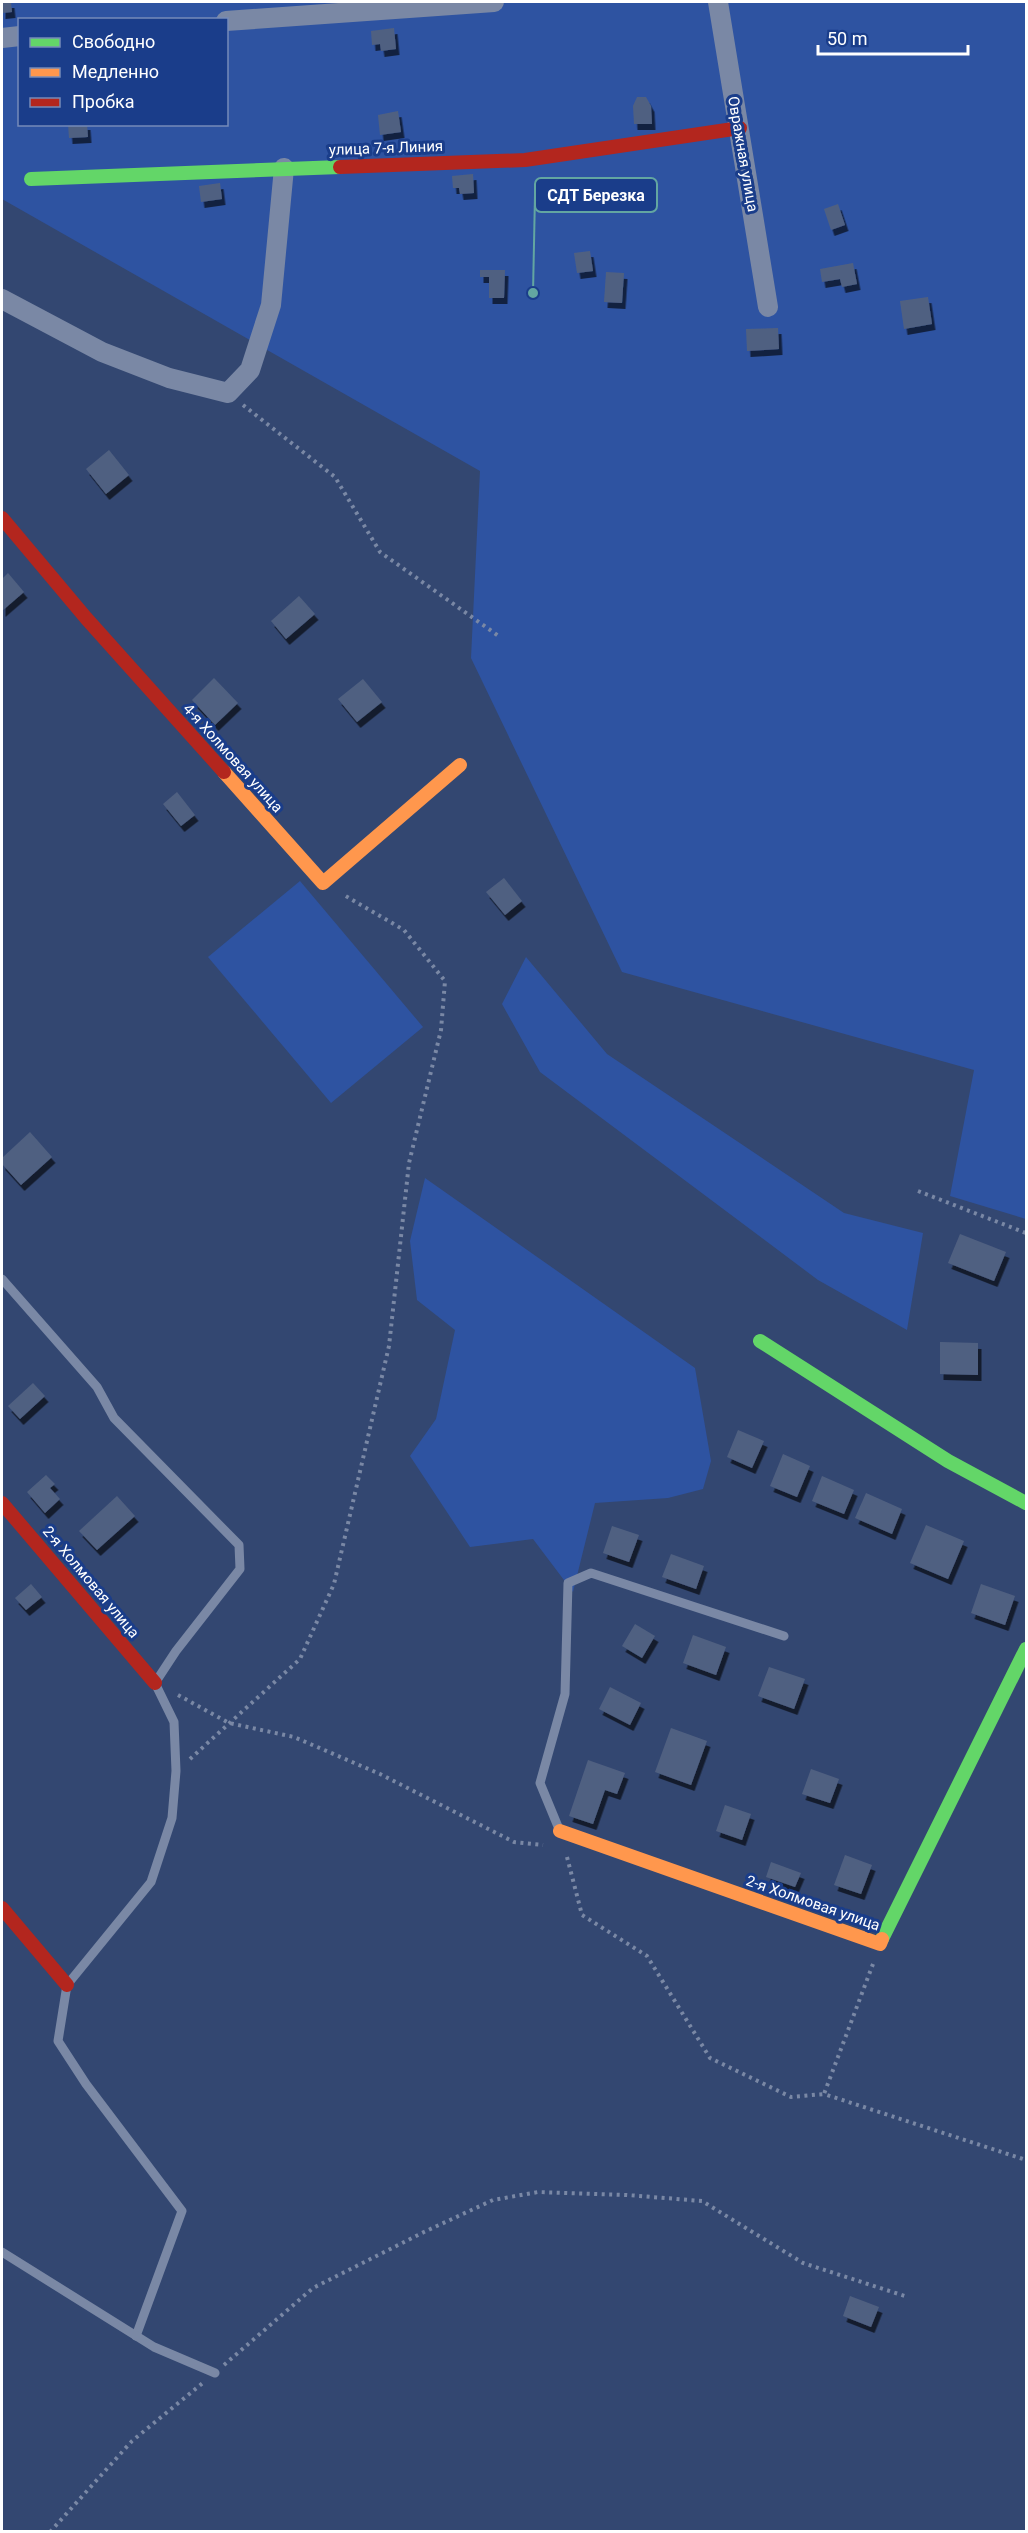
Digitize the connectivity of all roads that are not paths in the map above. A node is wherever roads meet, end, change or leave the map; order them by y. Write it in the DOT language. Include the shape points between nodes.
graph roads {
  1 [pos="494,2"];
  2 [pos="718,2"];
  3 [pos="228,21"];
  4 [pos="18,36"];
  5 [pos="2,38"];
  6 [pos="740,128"];
  7 [pos="284,168"];
  8 [pos="31,179"];
  9 [pos="2,299"];
  10 [pos="768,307"];
  11 [pos="2,518"];
  12 [pos="460,765"];
  13 [pos="2,1279"];
  14 [pos="760,1341"];
  15 [pos="2,1503"];
  16 [pos="1026,1503"];
  17 [pos="784,1636"];
  18 [pos="1026,1650"];
  19 [pos="155,1683"];
  20 [pos="560,1831"];
  21 [pos="2,1908"];
  22 [pos="67,1984"];
  23 [pos="2,2252"];
  24 [pos="136,2336"];
  25 [pos="215,2373"];
  1 -- 3 [label="street"];
  2 -- 6 [label="street, Овражная улица"];
  4 -- 5 [label="street"];
  6 -- 7 [label="street, улица 7-я Линия" via="525,160"];
  6 -- 10 [label="street, Овражная улица"];
  7 -- 8 [label="street, улица 7-я Линия"];
  7 -- 9 [label="street" via="271,305 250,370 228,393 169,378 102,352"];
  11 -- 12 [label="street, 4-я Холмовая улица" via="323,883"];
  13 -- 19 [label="lane" via="97,1387 114,1418 239,1545 240,1569"];
  14 -- 16 [label="street" via="948,1461"];
  15 -- 19 [label="street, 2-я Холмовая улица"];
  17 -- 20 [label="lane" via="591,1573 568,1583 565,1694 540,1783"];
  18 -- 20 [label="street, 2-я Холмовая улица" via="880,1944"];
  19 -- 22 [label="lane" via="174,1722 176,1771 172,1818 151,1882"];
  21 -- 22 [label="street"];
  22 -- 24 [label="lane" via="58,2042 182,2211"];
  23 -- 24 [label="lane"];
  24 -- 25 [label="lane"];
}
